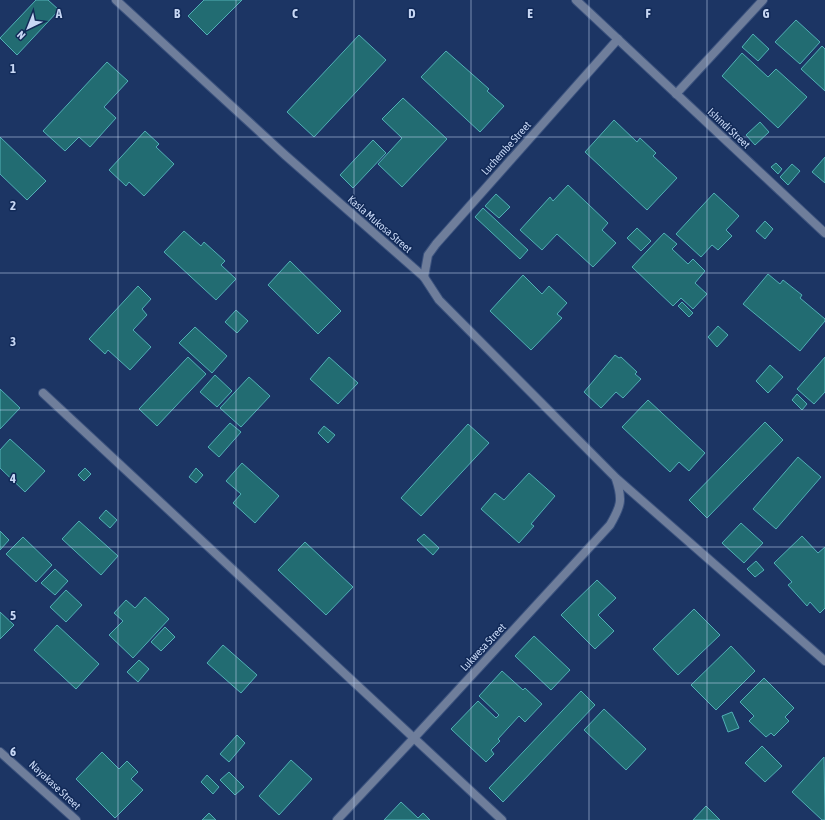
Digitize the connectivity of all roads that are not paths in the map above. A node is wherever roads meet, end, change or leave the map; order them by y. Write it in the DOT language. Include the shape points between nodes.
graph roads {
  1 [pos="116,0"];
  2 [pos="576,0"];
  3 [pos="763,0"];
  4 [pos="618,39"];
  5 [pos="676,94"];
  6 [pos="825,233"];
  7 [pos="424,277"];
  8 [pos="43,394"];
  9 [pos="616,478"];
  10 [pos="825,662"];
  11 [pos="414,738"];
  12 [pos="0,752"];
  13 [pos="76,820"];
  14 [pos="337,820"];
  15 [pos="502,820"];
  1 -- 7 [label="street, Kasla Mukosa Street" via="285,155"];
  2 -- 4 [label="street, Ishindi Street"];
  3 -- 5 [label="street"];
  4 -- 5 [label="street, Ishindi Street"];
  4 -- 7 [label="street, Luchembe Street" via="436,244 428,255"];
  5 -- 6 [label="street, Ishindi Street"];
  7 -- 9 [label="street, Kasla Mukosa Street" via="439,300"];
  8 -- 11 [label="street"];
  9 -- 10 [label="street, Kasla Mukosa Street"];
  9 -- 11 [label="street, Lukwesa Street" via="621,494 620,508 610,525"];
  11 -- 14 [label="street, Lukwesa Street"];
  11 -- 15 [label="street"];
  12 -- 13 [label="street, Nayakase Street"];
}
